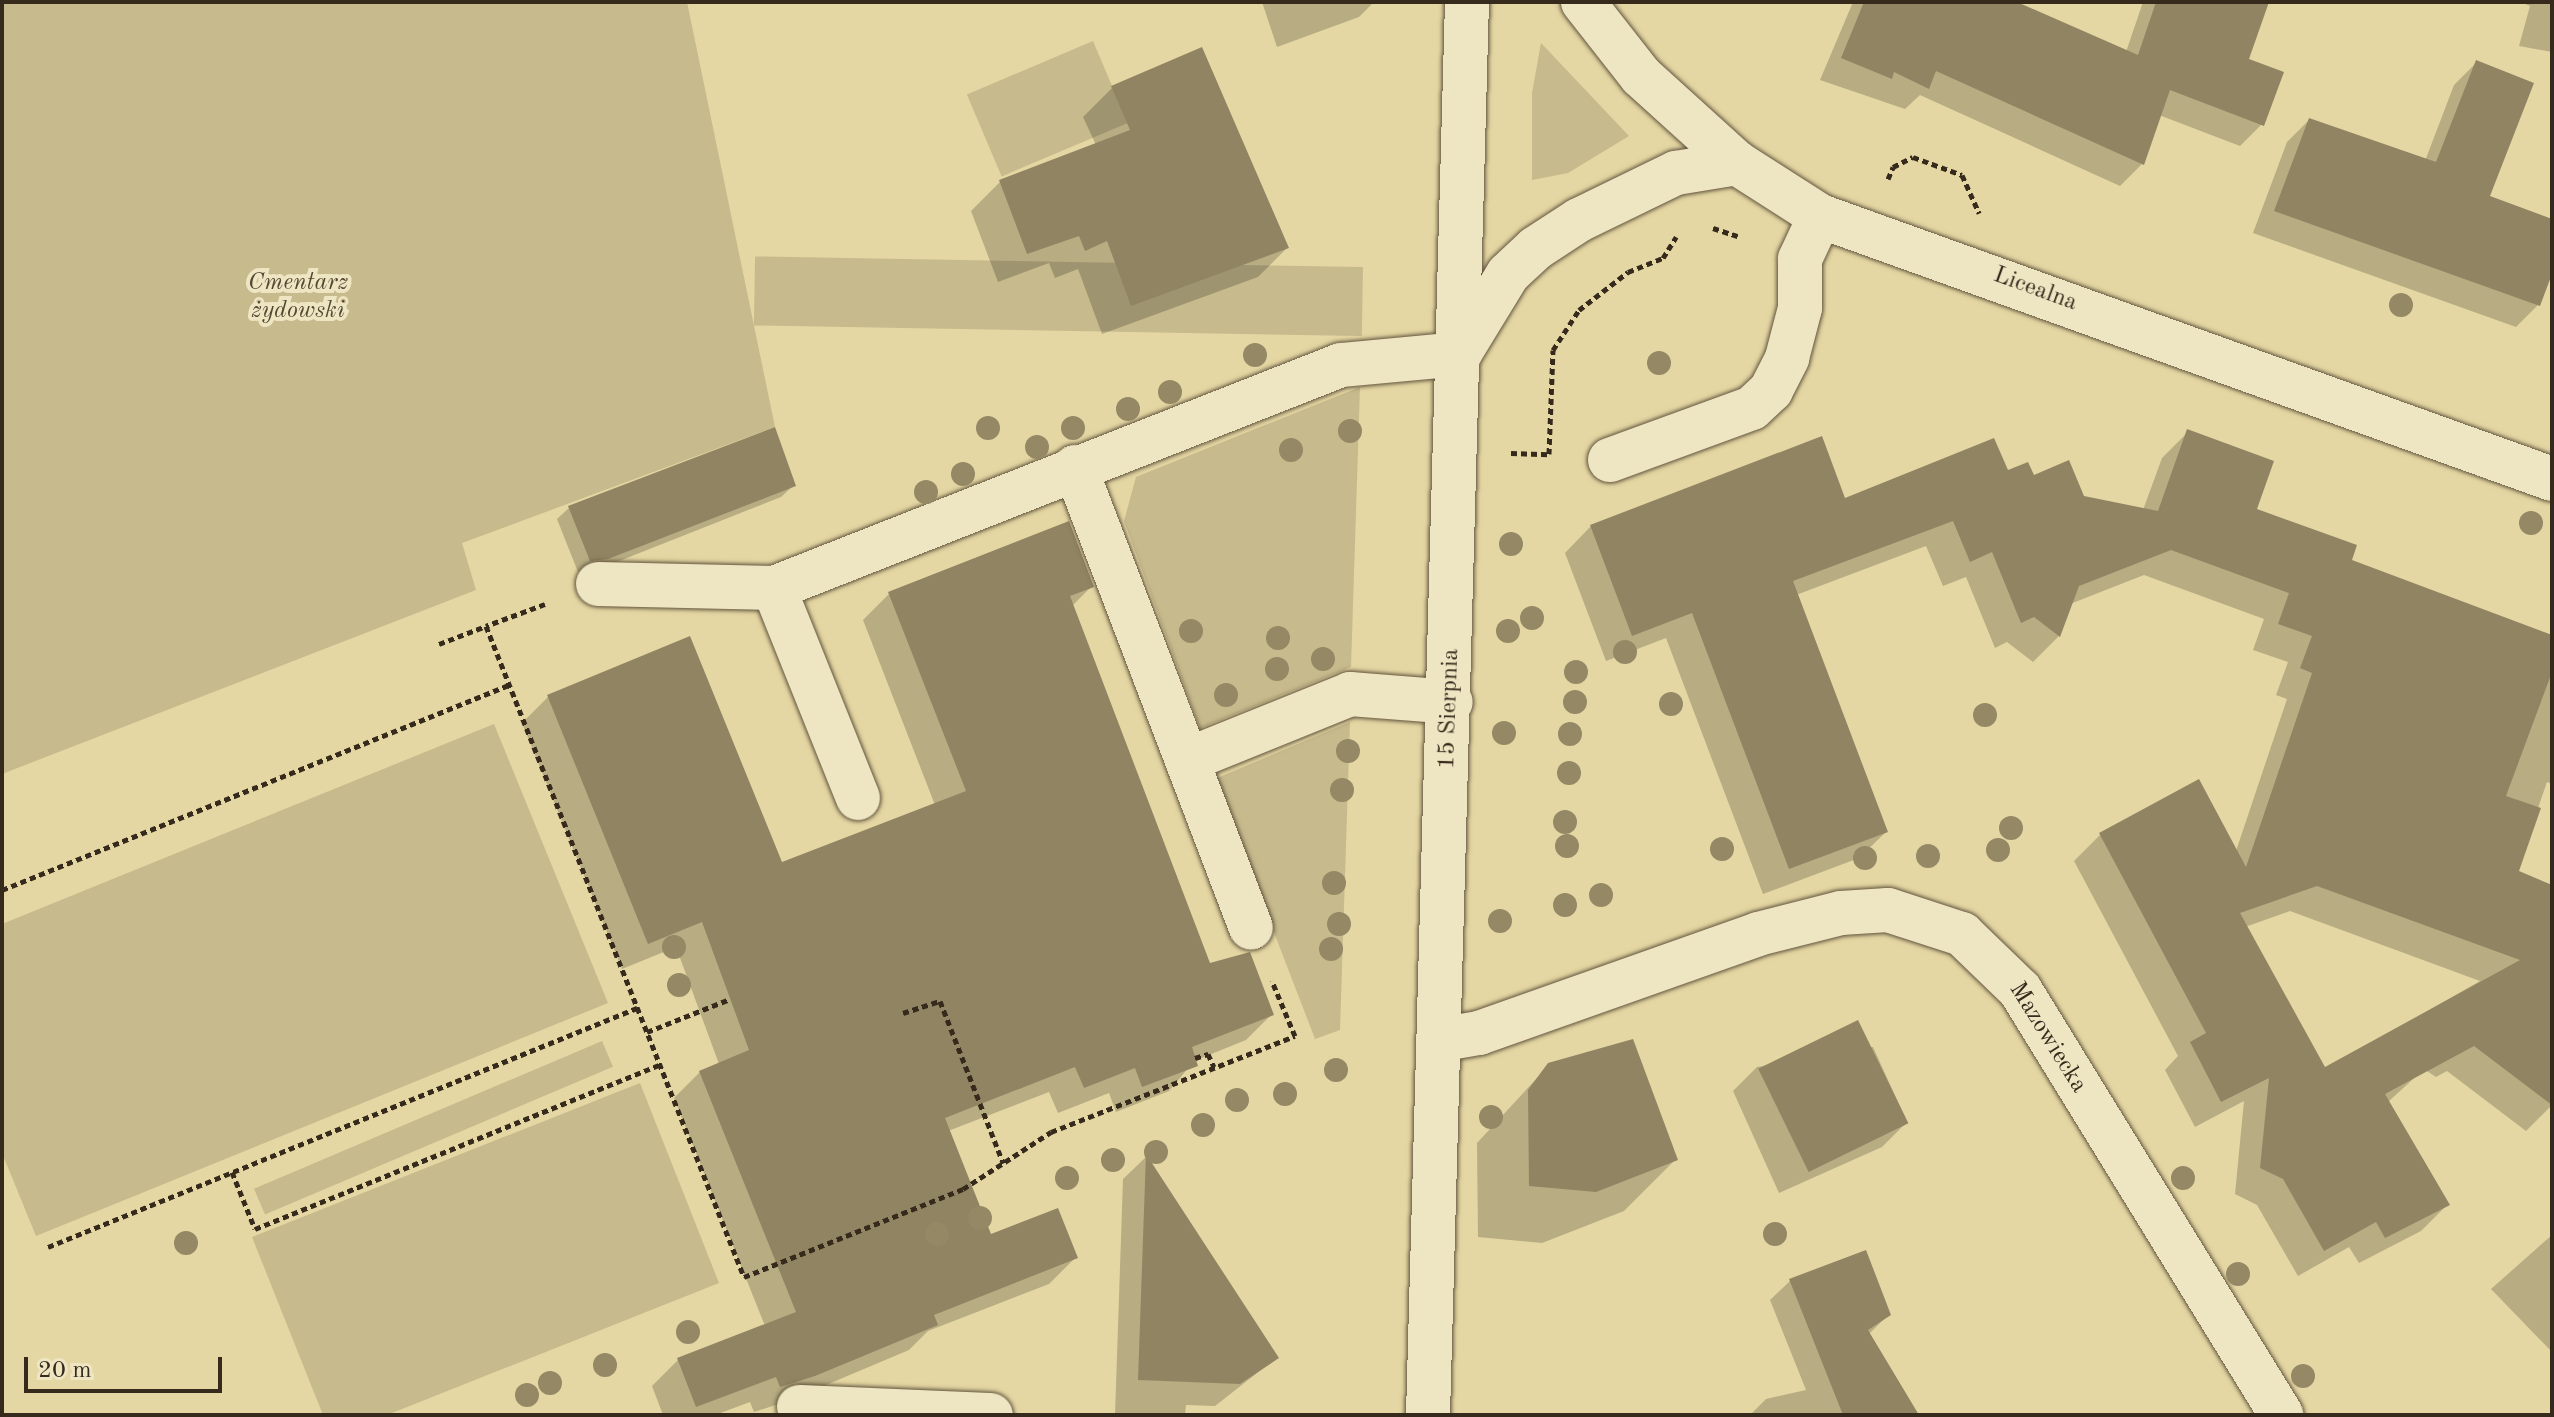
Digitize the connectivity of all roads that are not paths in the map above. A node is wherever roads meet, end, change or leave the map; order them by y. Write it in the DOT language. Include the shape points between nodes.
graph roads {
  1 [pos="1467,2"];
  2 [pos="1583,2"];
  3 [pos="1737,163"];
  4 [pos="1820,216"];
  5 [pos="1459,354"];
  6 [pos="1610,460"];
  7 [pos="1075,467"];
  8 [pos="2552,479"];
  9 [pos="598,584"];
  10 [pos="774,588"];
  11 [pos="1451,702"];
  12 [pos="1187,760"];
  13 [pos="858,798"];
  14 [pos="1251,928"];
  15 [pos="1438,1040"];
  16 [pos="799,1407"];
  17 [pos="991,1415"];
  18 [pos="1428,1415"];
  19 [pos="2281,1415"];
  1 -- 5 [label="street, 15 Sierpnia"];
  2 -- 3 [label="street, Licealna" via="1641,76"];
  3 -- 4 [label="street, Licealna"];
  3 -- 5 [label="street" via="1676,173 1579,220 1536,248 1508,274"];
  4 -- 6 [label="street" via="1800,259 1800,308 1787,358 1771,390 1752,408"];
  4 -- 8 [label="street, Licealna"];
  5 -- 7 [label="street" via="1341,365"];
  5 -- 11 [label="street, 15 Sierpnia"];
  7 -- 10 [label="street"];
  7 -- 12 [label="street"];
  9 -- 10 [label="street"];
  10 -- 13 [label="street"];
  11 -- 12 [label="street" via="1350,694"];
  11 -- 15 [label="street, 15 Sierpnia"];
  12 -- 14 [label="street"];
  15 -- 18 [label="street, 15 Sierpnia"];
  15 -- 19 [label="street, Mazowiecka" via="1558,1008 1811,919 1888,910 1950,929 1993,959 2020,990"];
  16 -- 17 [label="street"];
}
